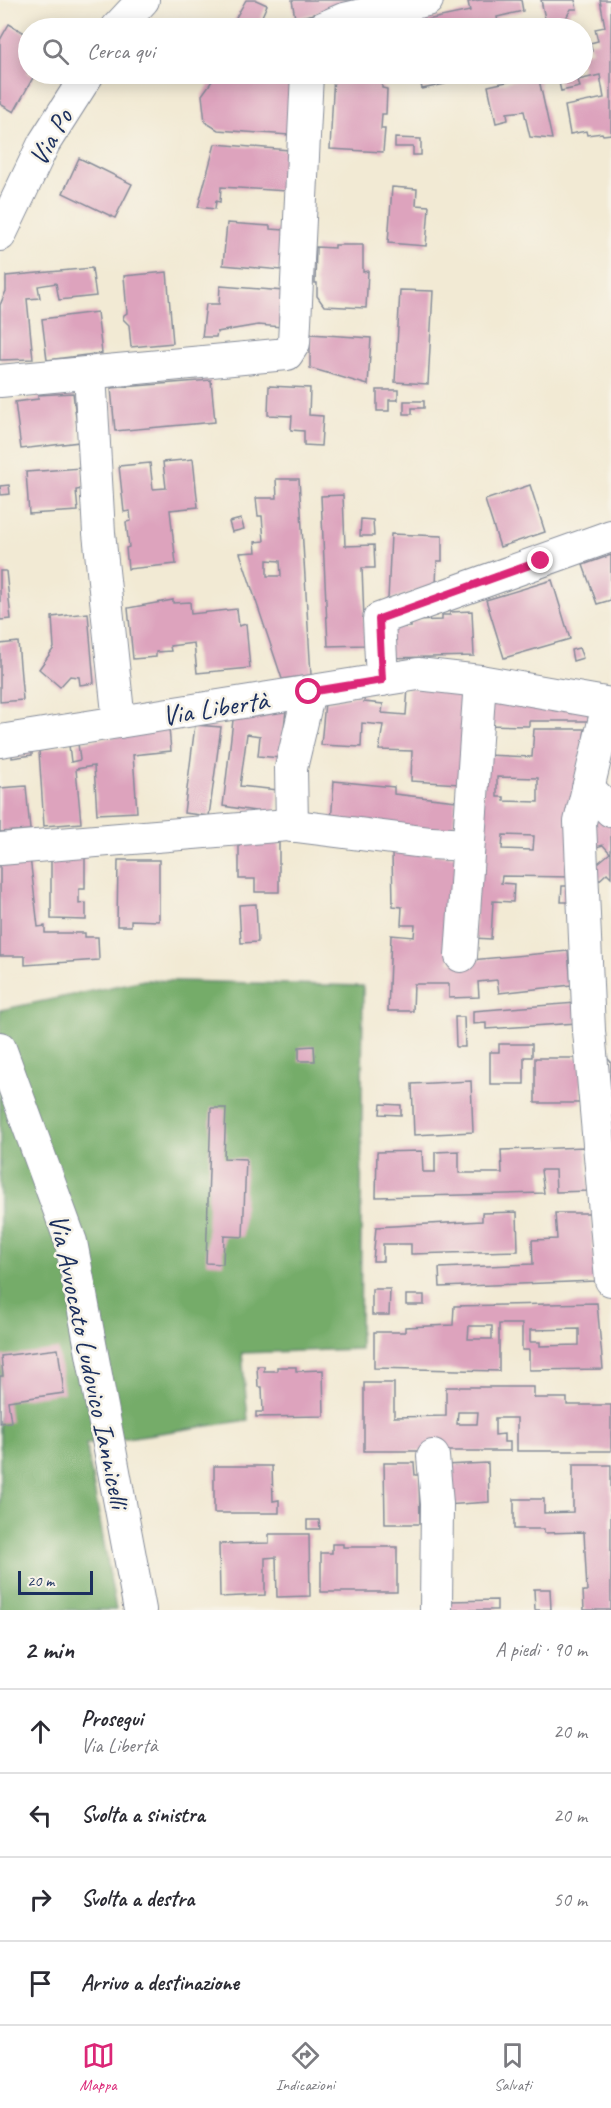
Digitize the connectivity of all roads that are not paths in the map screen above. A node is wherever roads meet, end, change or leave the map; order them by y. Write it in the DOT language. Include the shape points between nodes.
graph roads {
  1 [pos="143,0"];
  2 [pos="427,0"];
  3 [pos="126,18"];
  4 [pos="348,18"];
  5 [pos="82,84"];
  6 [pos="307,84"];
  7 [pos="0,235"];
  8 [pos="90,373"];
  9 [pos="0,381"];
  10 [pos="611,536"];
  11 [pos="382,680"];
  12 [pos="480,681"];
  13 [pos="309,692"];
  14 [pos="609,704"];
  15 [pos="119,722"];
  16 [pos="0,741"];
  17 [pos="588,788"];
  18 [pos="611,811"];
  19 [pos="292,826"];
  20 [pos="468,845"];
  21 [pos="0,849"];
  22 [pos="461,956"];
  23 [pos="589,1031"];
  24 [pos="0,1048"];
  25 [pos="611,1052"];
  26 [pos="611,1280"];
  27 [pos="433,1456"];
  28 [pos="140,1610"];
  29 [pos="436,1610"];
  1 -- 3 [label="street"];
  2 -- 4 [label="street"];
  5 -- 7 [label="street, Via Po" via="44,143"];
  6 -- 8 [label="street" via="294,343 286,354"];
  8 -- 9 [label="street"];
  8 -- 15 [label="street" via="99,533"];
  10 -- 11 [label="street" via="379,619"];
  11 -- 12 [label="street, Via Libertà" via="418,674"];
  11 -- 13 [label="street, Via Libertà"];
  12 -- 14 [label="street, Via Libertà"];
  12 -- 20 [label="street"];
  13 -- 15 [label="street, Via Libertà"];
  13 -- 19 [label="street" via="291,768"];
  14 -- 17 [label="street"];
  15 -- 16 [label="street, Via Libertà"];
  17 -- 18 [label="street"];
  17 -- 23 [label="street" via="580,822"];
  19 -- 20 [label="street"];
  19 -- 21 [label="street"];
  20 -- 22 [label="street"];
  23 -- 25 [label="street"];
  23 -- 26 [label="street"];
  24 -- 28 [label="street, Via Avvocato Ludovico Iannicelli" via="71,1242"];
  27 -- 29 [label="street" via="437,1504"];
}
